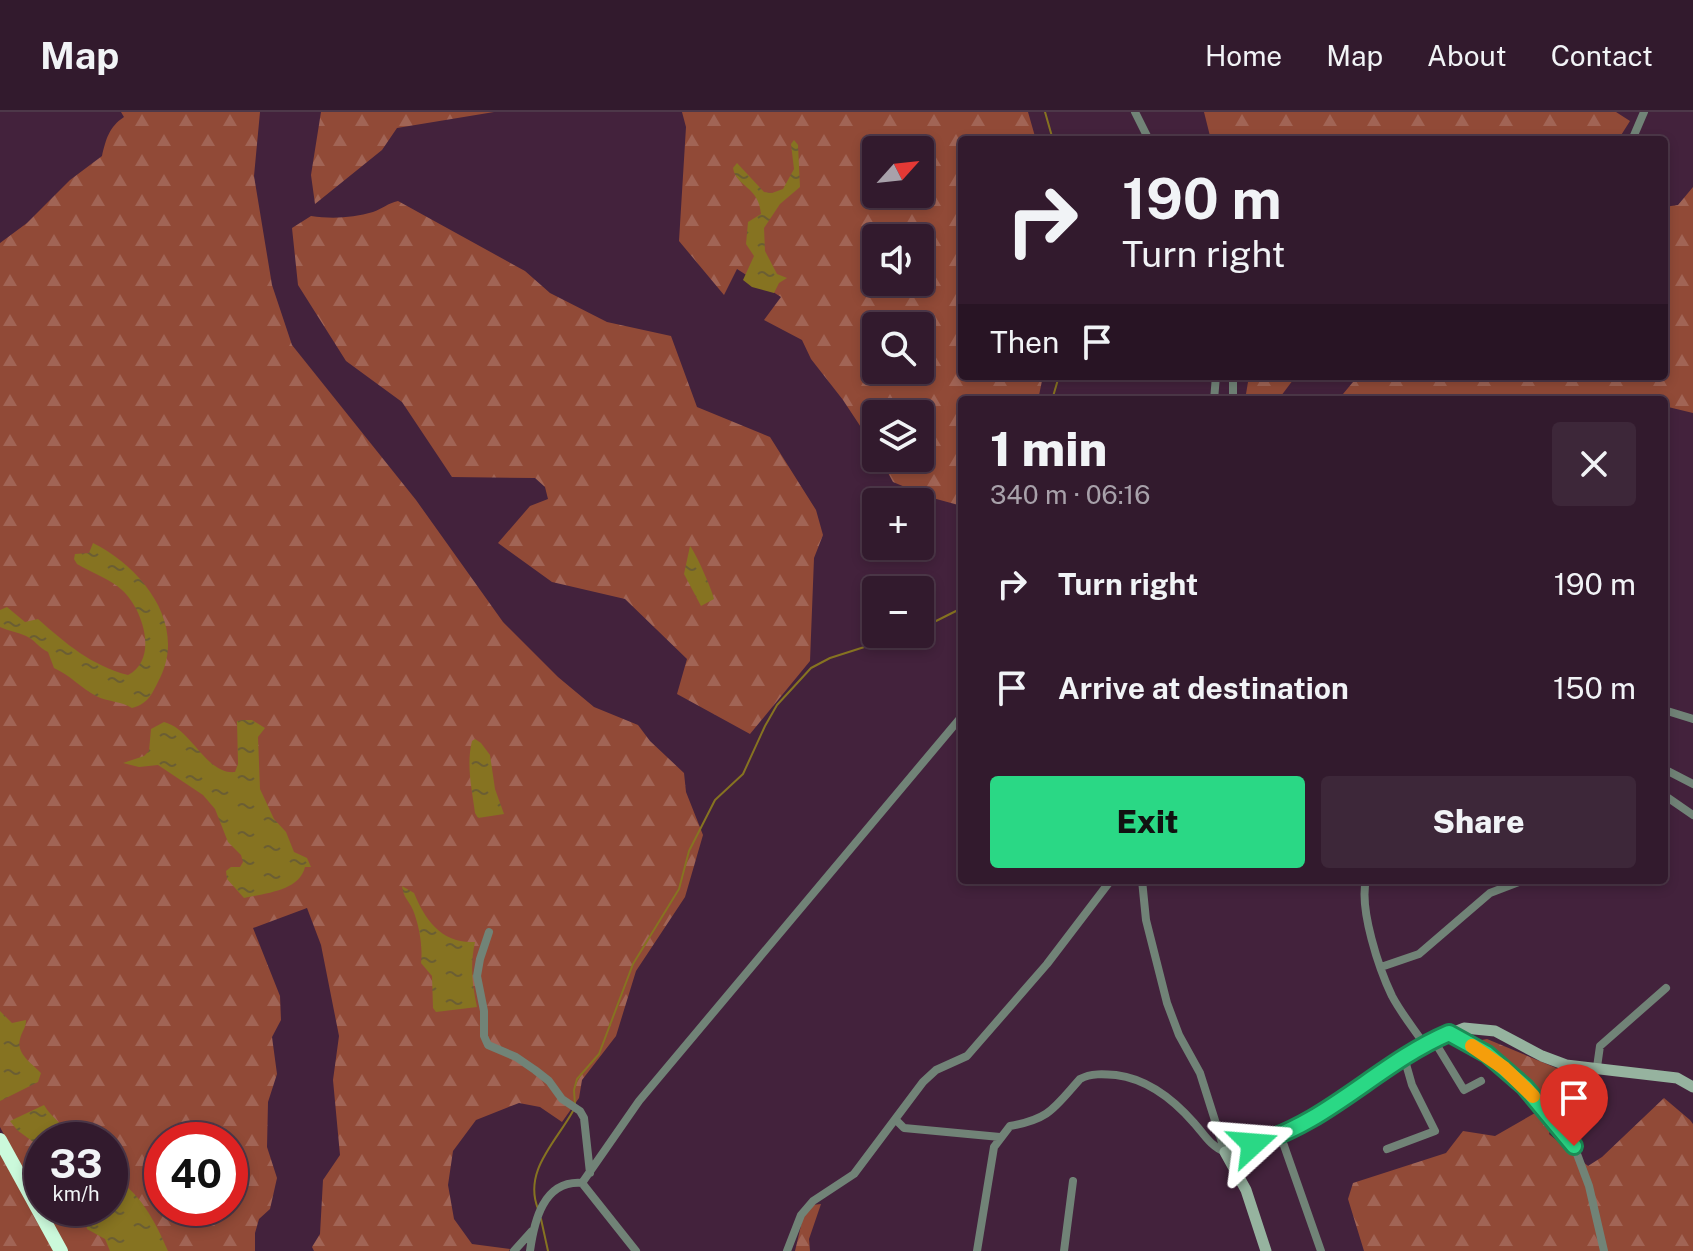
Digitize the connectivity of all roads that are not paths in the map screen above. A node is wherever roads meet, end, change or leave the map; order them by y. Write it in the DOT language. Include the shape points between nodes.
graph roads {
  1 [pos="1135,112"];
  2 [pos="1644,112"];
  3 [pos="1147,136"];
  4 [pos="1634,136"];
  5 [pos="1668,711"];
  6 [pos="1693,719"];
  7 [pos="958,721"];
  8 [pos="1668,771"];
  9 [pos="1693,784"];
  10 [pos="1668,798"];
  11 [pos="1693,815"];
  12 [pos="1108,884"];
  13 [pos="1142,884"];
  14 [pos="1365,884"];
  15 [pos="1508,884"];
  16 [pos="489,932"];
  17 [pos="1381,967"];
  18 [pos="1666,988"];
  19 [pos="1449,1033"];
  20 [pos="1429,1042"];
  21 [pos="1404,1057"];
  22 [pos="1597,1067"];
  23 [pos="1481,1081"];
  24 [pos="1693,1087"];
  25 [pos="896,1120"];
  26 [pos="1000,1137"];
  27 [pos="1281,1137"];
  28 [pos="0,1140"];
  29 [pos="1387,1149"];
  30 [pos="1225,1152"];
  31 [pos="590,1173"];
  32 [pos="1073,1181"];
  33 [pos="582,1183"];
  34 [pos="532,1231"];
  35 [pos="61,1251"];
  36 [pos="514,1251"];
  37 [pos="530,1251"];
  38 [pos="636,1251"];
  39 [pos="787,1251"];
  40 [pos="977,1251"];
  41 [pos="1064,1251"];
  42 [pos="1266,1251"];
  43 [pos="1321,1251"];
  44 [pos="1604,1251"];
  1 -- 3 [label="street"];
  2 -- 4 [label="street"];
  5 -- 6 [label="street"];
  7 -- 31 [label="street" via="639,1101"];
  8 -- 9 [label="street"];
  10 -- 11 [label="street"];
  12 -- 25 [label="street" via="999,1021 967,1056 923,1082"];
  13 -- 30 [label="street" via="1167,1003 1200,1073"];
  14 -- 17 [label="street" via="1365,906"];
  15 -- 17 [label="street" via="1490,893 1419,954"];
  16 -- 31 [label="street" via="477,976 484,1036 492,1049 535,1070 580,1111"];
  17 -- 20 [label="street" via="1393,997"];
  18 -- 22 [label="street" via="1600,1046"];
  19 -- 20 [label="street"];
  19 -- 22 [label="street" via="1476,1027 1495,1031 1566,1065"];
  19 -- 44 [label="street" via="1487,1054 1525,1087 1574,1146"];
  20 -- 21 [label="street"];
  20 -- 23 [label="street" via="1464,1090"];
  21 -- 27 [label="street"];
  21 -- 29 [label="street" via="1435,1131"];
  22 -- 24 [label="street" via="1677,1078"];
  25 -- 26 [label="street" via="904,1128"];
  25 -- 39 [label="street" via="854,1174 801,1215"];
  26 -- 30 [label="street" via="1010,1126 1045,1117 1080,1079 1103,1074 1153,1087 1179,1106 1212,1146"];
  26 -- 40 [label="street"];
  27 -- 30 [label="street"];
  27 -- 43 [label="street"];
  28 -- 35 [label="highway"];
  30 -- 42 [label="street" via="1246,1190"];
  31 -- 33 [label="street"];
  32 -- 41 [label="street"];
  33 -- 34 [label="street" via="554,1192 541,1205"];
  33 -- 38 [label="street"];
  34 -- 36 [label="street"];
  34 -- 37 [label="street"];
}
